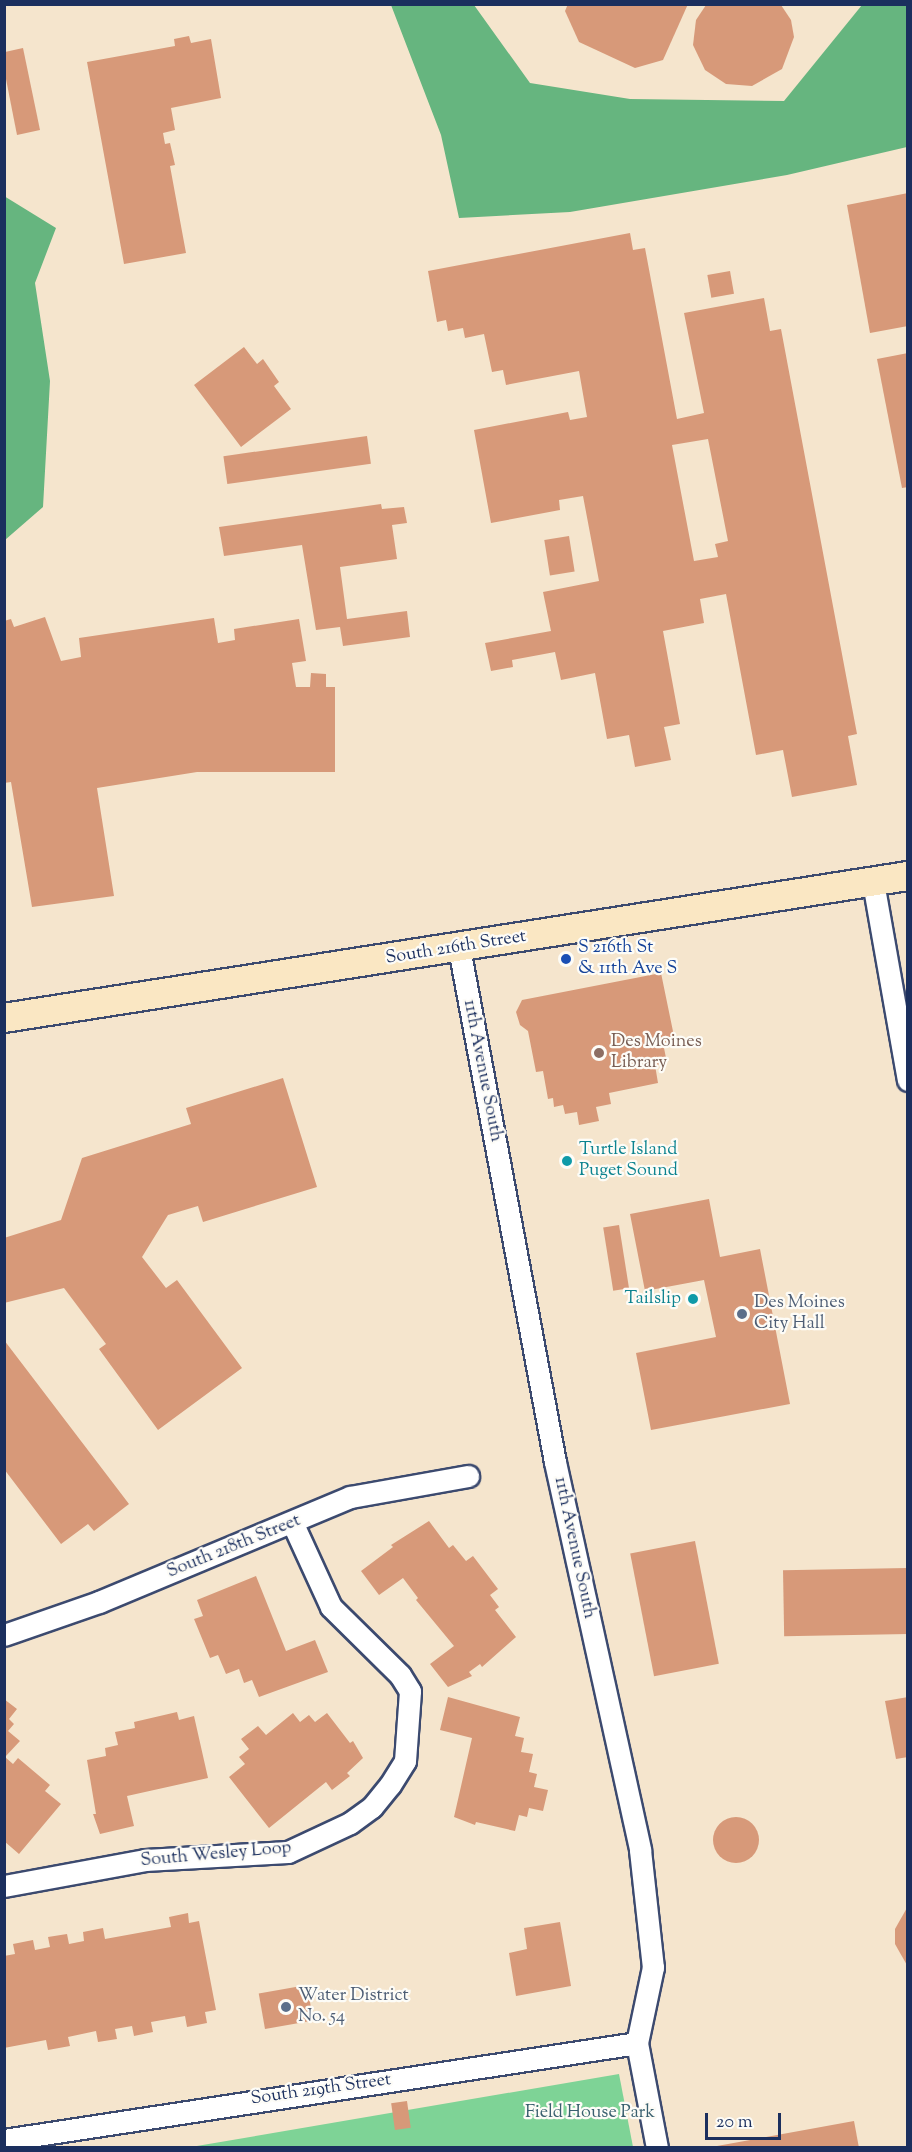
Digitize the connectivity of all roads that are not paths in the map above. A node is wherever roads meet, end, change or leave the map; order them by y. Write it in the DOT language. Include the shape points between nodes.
graph roads {
  1 [pos="908,876"];
  2 [pos="873,882"];
  3 [pos="459,948"];
  4 [pos="4,1018"];
  5 [pos="908,1080"];
  6 [pos="468,1476"];
  7 [pos="293,1524"];
  8 [pos="4,1635"];
  9 [pos="4,1886"];
  10 [pos="637,2043"];
  11 [pos="4,2140"];
  12 [pos="657,2148"];
  1 -- 2 [label="main road, South 216th Street"];
  2 -- 3 [label="main road, South 216th Street"];
  2 -- 5 [label="street"];
  3 -- 4 [label="main road, South 216th Street"];
  3 -- 10 [label="street, 11th Avenue South" via="555,1462 640,1850 653,1967"];
  6 -- 7 [label="street, South 218th Street" via="350,1497"];
  7 -- 8 [label="street, South 218th Street" via="99,1602"];
  7 -- 9 [label="street, South Wesley Loop" via="331,1607 400,1675 411,1691 405,1761 390,1785 372,1807 350,1822 288,1852 145,1860"];
  10 -- 11 [label="street, South 219th Street"];
  10 -- 12 [label="street, 11th Avenue South"];
}
